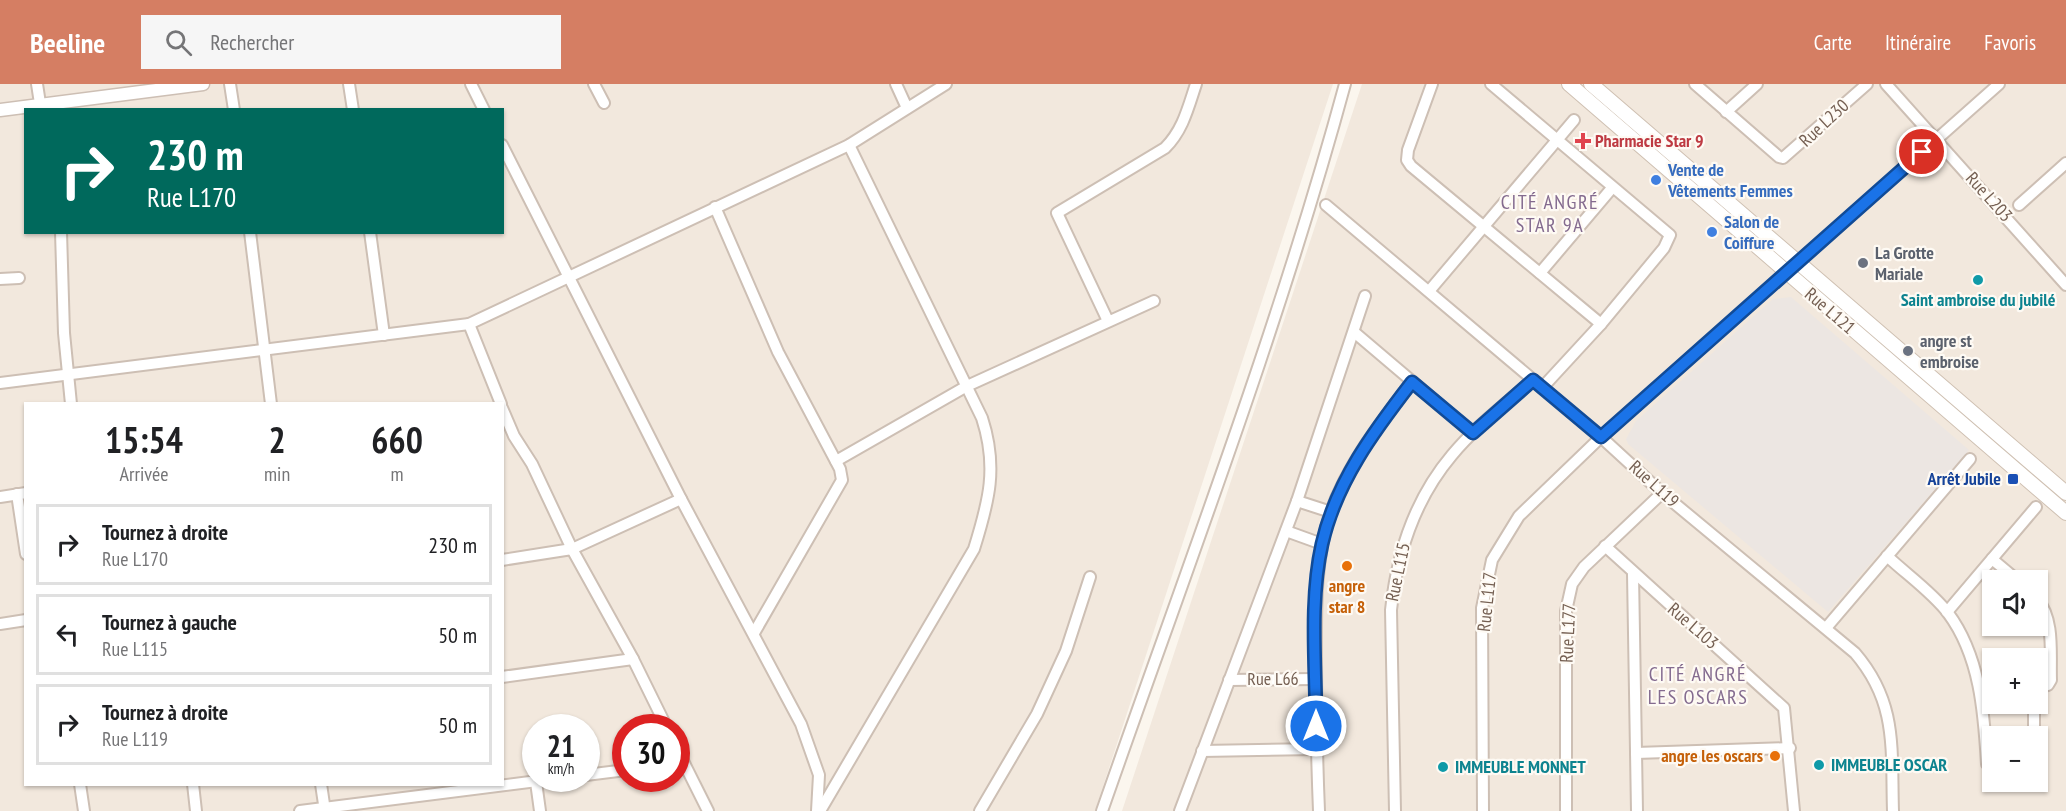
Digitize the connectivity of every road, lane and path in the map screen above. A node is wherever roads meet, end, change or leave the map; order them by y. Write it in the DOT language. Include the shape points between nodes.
graph roads {
  1 [pos="37,84"];
  2 [pos="203,84"];
  3 [pos="230,84"];
  4 [pos="350,84"];
  5 [pos="471,84"];
  6 [pos="594,84"];
  7 [pos="896,84"];
  8 [pos="946,84"];
  9 [pos="1196,84"];
  10 [pos="1345,84"];
  11 [pos="1432,84"];
  12 [pos="1491,84"];
  13 [pos="1569,84"];
  14 [pos="1591,84"];
  15 [pos="1695,84"];
  16 [pos="1757,84"];
  17 [pos="1867,84"];
  18 [pos="1886,84"];
  19 [pos="1999,84"];
  20 [pos="604,103"];
  21 [pos="40,107"];
  22 [pos="24,108"];
  23 [pos="234,108"];
  24 [pos="353,108"];
  25 [pos="483,108"];
  26 [pos="907,108"];
  27 [pos="0,110"];
  28 [pos="1726,112"];
  29 [pos="1574,120"];
  30 [pos="1937,139"];
  31 [pos="1557,140"];
  32 [pos="849,145"];
  33 [pos="504,149"];
  34 [pos="2066,163"];
  35 [pos="1612,188"];
  36 [pos="1326,205"];
  37 [pos="2019,205"];
  38 [pos="715,207"];
  39 [pos="1484,226"];
  40 [pos="61,234"];
  41 [pos="250,234"];
  42 [pos="370,234"];
  43 [pos="1793,269"];
  44 [pos="1540,273"];
  45 [pos="570,277"];
  46 [pos="19,278"];
  47 [pos="0,279"];
  48 [pos="2066,285"];
  49 [pos="1430,290"];
  50 [pos="1365,296"];
  51 [pos="1154,301"];
  52 [pos="1108,321"];
  53 [pos="469,324"];
  54 [pos="1601,324"];
  55 [pos="1354,332"];
  56 [pos="384,335"];
  57 [pos="265,348"];
  58 [pos="67,375"];
  59 [pos="1533,380"];
  60 [pos="0,382"];
  61 [pos="1412,382"];
  62 [pos="967,386"];
  63 [pos="1542,388"];
  64 [pos="71,402"];
  65 [pos="271,402"];
  66 [pos="500,402"];
  67 [pos="504,418"];
  68 [pos="1473,433"];
  69 [pos="508,437"];
  70 [pos="1601,437"];
  71 [pos="1970,459"];
  72 [pos="836,461"];
  73 [pos="1662,493"];
  74 [pos="2066,493"];
  75 [pos="21,494"];
  76 [pos="0,497"];
  77 [pos="681,498"];
  78 [pos="1297,501"];
  79 [pos="2036,507"];
  80 [pos="1331,512"];
  81 [pos="2066,513"];
  82 [pos="24,530"];
  83 [pos="1286,531"];
  84 [pos="1322,544"];
  85 [pos="1605,546"];
  86 [pos="572,549"];
  87 [pos="1887,556"];
  88 [pos="1992,559"];
  89 [pos="504,560"];
  90 [pos="2005,570"];
  91 [pos="1633,574"];
  92 [pos="1090,577"];
  93 [pos="1947,612"];
  94 [pos="24,620"];
  95 [pos="0,624"];
  96 [pos="2048,626"];
  97 [pos="1826,628"];
  98 [pos="754,633"];
  99 [pos="633,660"];
  100 [pos="504,677"];
  101 [pos="1316,679"];
  102 [pos="1229,680"];
  103 [pos="2048,683"];
  104 [pos="1980,691"];
  105 [pos="660,714"];
  106 [pos="1983,726"];
  107 [pos="1790,748"];
  108 [pos="1317,749"];
  109 [pos="1202,751"];
  110 [pos="1636,753"];
  111 [pos="690,780"];
  112 [pos="522,784"];
  113 [pos="80,786"];
  114 [pos="193,786"];
  115 [pos="321,786"];
  116 [pos="537,792"];
  117 [pos="325,809"];
  118 [pos="84,811"];
  119 [pos="196,811"];
  120 [pos="300,811"];
  121 [pos="540,811"];
  122 [pos="708,811"];
  123 [pos="818,811"];
  124 [pos="980,811"];
  125 [pos="1102,811"];
  126 [pos="1180,811"];
  127 [pos="1319,811"];
  128 [pos="1395,811"];
  129 [pos="1483,811"];
  130 [pos="1566,811"];
  131 [pos="1637,811"];
  132 [pos="1794,811"];
  133 [pos="1893,811"];
  1 -- 21 [label="street"];
  2 -- 21 [label="street"];
  3 -- 23 [label="street"];
  4 -- 24 [label="street"];
  5 -- 25 [label="street"];
  6 -- 20 [label="street"];
  7 -- 26 [label="street"];
  8 -- 26 [label="street"];
  9 -- 52 [label="street" via="1183,124 1165,148 1057,213"];
  10 -- 125 [label="street" via="1315,194 1258,370"];
  11 -- 39 [label="street" via="1407,160"];
  12 -- 31 [label="street"];
  13 -- 43 [label="main road, Rue L121"];
  14 -- 43 [label="main road"];
  15 -- 28 [label="street"];
  16 -- 28 [label="street"];
  17 -- 28 [label="street, Rue L230" via="1788,156 1779,157"];
  18 -- 30 [label="street, Rue L203"];
  19 -- 30 [label="street, Rue L117"];
  22 -- 27 [label="street"];
  26 -- 32 [label="street"];
  29 -- 31 [label="street"];
  30 -- 43 [label="street, Rue L117"];
  30 -- 48 [label="street, Rue L203"];
  31 -- 35 [label="street"];
  31 -- 39 [label="street"];
  32 -- 38 [label="street"];
  32 -- 62 [label="street"];
  33 -- 45 [label="street"];
  34 -- 37 [label="street"];
  35 -- 44 [label="street"];
  35 -- 54 [label="street" via="1670,235 1664,248"];
  36 -- 49 [label="street, Rue L119"];
  38 -- 45 [label="street"];
  38 -- 72 [label="street" via="778,351"];
  39 -- 44 [label="street"];
  39 -- 49 [label="street"];
  40 -- 58 [label="street"];
  41 -- 57 [label="street"];
  42 -- 56 [label="street"];
  43 -- 70 [label="street, Rue L117"];
  43 -- 74 [label="main road"];
  43 -- 81 [label="main road, Rue L121"];
  44 -- 54 [label="street"];
  45 -- 53 [label="street"];
  45 -- 77 [label="street"];
  46 -- 47 [label="street"];
  49 -- 59 [label="street, Rue L119"];
  50 -- 55 [label="street"];
  51 -- 52 [label="street"];
  52 -- 62 [label="street"];
  53 -- 56 [label="street"];
  53 -- 66 [label="street"];
  54 -- 63 [label="street"];
  55 -- 61 [label="street"];
  55 -- 78 [label="street"];
  56 -- 57 [label="street"];
  57 -- 58 [label="street"];
  57 -- 65 [label="street"];
  58 -- 60 [label="street"];
  58 -- 64 [label="street"];
  59 -- 63 [label="street, Rue L119"];
  59 -- 68 [label="street, Rue L115"];
  61 -- 68 [label="street"];
  61 -- 80 [label="street" via="1376,427"];
  62 -- 72 [label="street"];
  62 -- 123 [label="street" via="990,442 992,467 987,508 974,549"];
  63 -- 70 [label="street, Rue L119"];
  67 -- 69 [label="street"];
  68 -- 128 [label="street, Rue L115" via="1452,455 1421,500 1408,528 1394,578 1390,610"];
  69 -- 86 [label="street" via="532,464"];
  70 -- 73 [label="street, Rue L119"];
  70 -- 129 [label="street, Rue L117" via="1519,516 1492,560 1482,608"];
  71 -- 87 [label="street"];
  72 -- 98 [label="street" via="842,480"];
  73 -- 85 [label="street, Rue L177"];
  73 -- 97 [label="street, Rue L119"];
  75 -- 76 [label="street"];
  75 -- 82 [label="street"];
  77 -- 86 [label="street"];
  77 -- 98 [label="street"];
  78 -- 80 [label="street"];
  78 -- 83 [label="street"];
  79 -- 88 [label="street"];
  80 -- 84 [label="street"];
  83 -- 84 [label="street"];
  83 -- 102 [label="street"];
  84 -- 101 [label="street" via="1316,589"];
  85 -- 91 [label="street, Rue L103"];
  85 -- 130 [label="street, Rue L177" via="1572,584 1566,611"];
  86 -- 89 [label="street"];
  86 -- 99 [label="street"];
  87 -- 93 [label="street"];
  87 -- 97 [label="street"];
  88 -- 90 [label="street"];
  88 -- 93 [label="street"];
  91 -- 107 [label="street, Rue L103" via="1785,708"];
  91 -- 110 [label="street"];
  92 -- 124 [label="street" via="1066,651 1037,714"];
  93 -- 104 [label="street" via="1973,663"];
  94 -- 95 [label="street"];
  96 -- 103 [label="street"];
  97 -- 133 [label="street, Rue L119" via="1855,653 1882,692 1888,715"];
  98 -- 123 [label="street" via="801,723 819,784"];
  99 -- 100 [label="street"];
  99 -- 105 [label="street"];
  101 -- 102 [label="street, Rue L66"];
  101 -- 108 [label="street"];
  102 -- 109 [label="street"];
  104 -- 106 [label="street"];
  107 -- 110 [label="street"];
  107 -- 132 [label="street, Rue L103"];
  108 -- 109 [label="street"];
  108 -- 127 [label="street"];
  109 -- 126 [label="street"];
  110 -- 131 [label="street"];
  111 -- 122 [label="street"];
  112 -- 117 [label="street"];
  113 -- 118 [label="street"];
  114 -- 119 [label="street"];
  115 -- 117 [label="street"];
  116 -- 121 [label="street"];
  117 -- 120 [label="street"];
}
